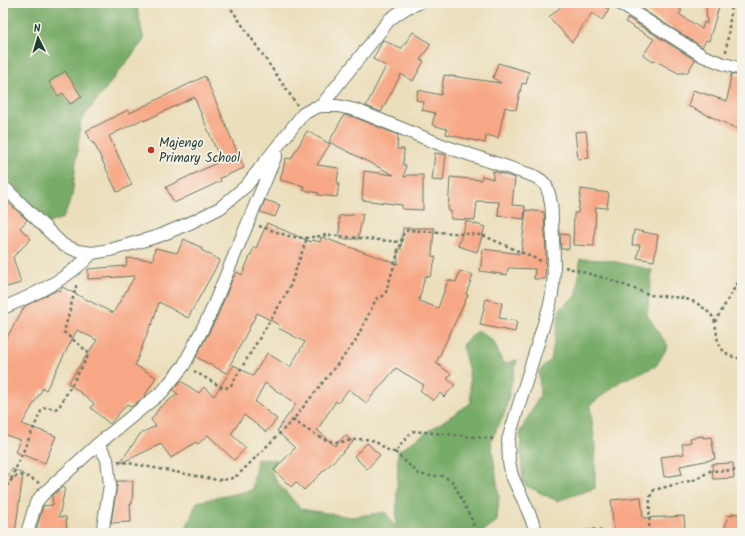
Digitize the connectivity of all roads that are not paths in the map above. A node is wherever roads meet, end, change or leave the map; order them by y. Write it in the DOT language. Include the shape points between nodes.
graph roads {
  1 [pos="419,3"];
  2 [pos="619,3"];
  3 [pos="742,68"];
  4 [pos="321,106"];
  5 [pos="281,143"];
  6 [pos="3,186"];
  7 [pos="92,253"];
  8 [pos="3,308"];
  9 [pos="98,444"];
  10 [pos="27,533"];
  11 [pos="102,533"];
  12 [pos="537,533"];
  1 -- 4 [label="street" via="390,19"];
  2 -- 3 [label="street" via="696,52 724,64"];
  4 -- 5 [label="street" via="303,114"];
  4 -- 12 [label="street" via="356,110 447,147 534,176 547,187 551,201 555,265 552,295 508,440 512,476"];
  5 -- 7 [label="street" via="246,186 220,208 159,236"];
  5 -- 9 [label="street" via="210,314 184,365 163,392"];
  6 -- 7 [label="street" via="63,244 78,251"];
  7 -- 8 [label="street" via="83,264 59,280"];
  9 -- 10 [label="street" via="41,496 36,503"];
  9 -- 11 [label="street" via="107,459 110,489"];
}
